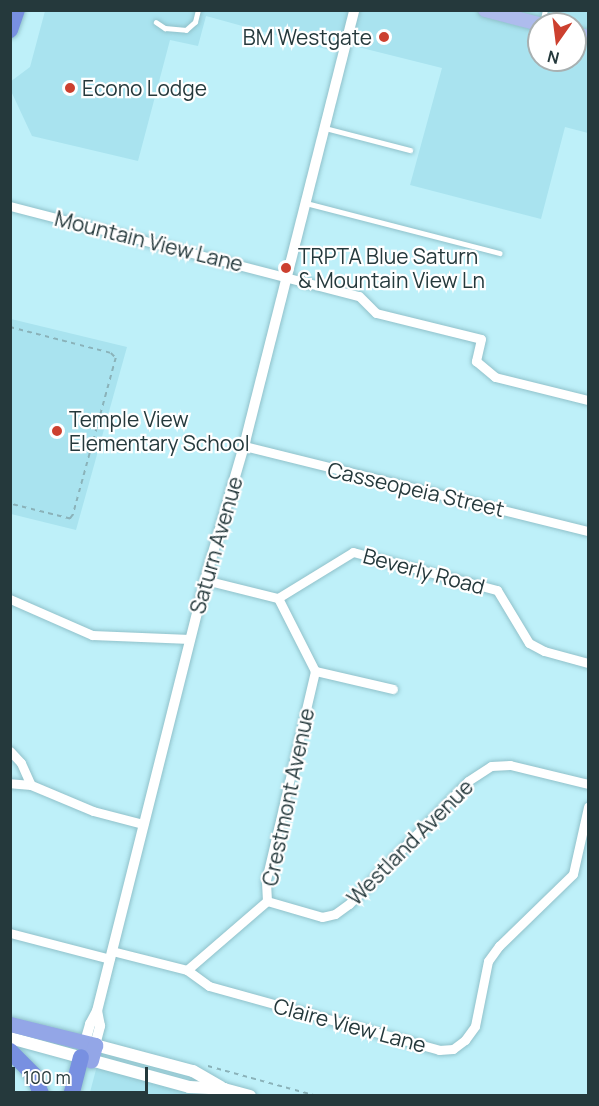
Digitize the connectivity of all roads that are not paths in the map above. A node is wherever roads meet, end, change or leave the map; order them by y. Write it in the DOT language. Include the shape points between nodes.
graph roads {
  1 [pos="17,10"];
  2 [pos="198,10"];
  3 [pos="354,10"];
  4 [pos="485,10"];
  5 [pos="527,21"];
  6 [pos="156,22"];
  7 [pos="10,30"];
  8 [pos="325,128"];
  9 [pos="410,150"];
  10 [pos="306,203"];
  11 [pos="10,206"];
  12 [pos="500,253"];
  13 [pos="288,276"];
  14 [pos="588,400"];
  15 [pos="244,446"];
  16 [pos="588,531"];
  17 [pos="205,580"];
  18 [pos="279,598"];
  19 [pos="10,599"];
  20 [pos="190,639"];
  21 [pos="588,663"];
  22 [pos="315,671"];
  23 [pos="393,689"];
  24 [pos="10,751"];
  25 [pos="10,783"];
  26 [pos="588,784"];
  27 [pos="31,785"];
  28 [pos="588,807"];
  29 [pos="143,824"];
  30 [pos="267,901"];
  31 [pos="10,933"];
  32 [pos="111,955"];
  33 [pos="187,970"];
  34 [pos="10,1024"];
  35 [pos="10,1038"];
  36 [pos="10,1051"];
  37 [pos="88,1051"];
  38 [pos="42,1095"];
  39 [pos="71,1095"];
  40 [pos="81,1095"];
  41 [pos="250,1095"];
  1 -- 7 [label="highway"];
  2 -- 6 [label="lane" via="195,22 186,30 165,28"];
  3 -- 8 [label="street, Saturn Avenue"];
  4 -- 5 [label="main road"];
  8 -- 9 [label="lane"];
  8 -- 10 [label="street, Saturn Avenue"];
  10 -- 12 [label="lane"];
  10 -- 13 [label="street, Saturn Avenue"];
  11 -- 13 [label="street, Mountain View Lane"];
  13 -- 14 [label="street, Mountain View Lane" via="359,296 376,313 481,339 476,361 495,376"];
  13 -- 15 [label="street, Saturn Avenue"];
  15 -- 16 [label="street, Casseopeia Street"];
  15 -- 17 [label="street, Saturn Avenue"];
  17 -- 18 [label="street"];
  17 -- 20 [label="street, Saturn Avenue"];
  18 -- 21 [label="street, Beverly Road" via="353,552 497,590 529,643"];
  18 -- 22 [label="street"];
  19 -- 20 [label="street" via="92,634"];
  20 -- 29 [label="street, Saturn Avenue"];
  22 -- 23 [label="street"];
  22 -- 30 [label="street, Crestmont Avenue" via="266,880"];
  24 -- 27 [label="street" via="21,763"];
  25 -- 27 [label="street"];
  26 -- 30 [label="street, Westland Avenue" via="510,765 491,766 468,781 335,914 322,917"];
  27 -- 29 [label="street" via="93,811"];
  28 -- 33 [label="street, Claire View Lane" via="573,874 488,961 475,1026 453,1049 439,1050 209,986"];
  29 -- 32 [label="street, Saturn Avenue"];
  30 -- 33 [label="street, Crestmont Avenue"];
  31 -- 32 [label="street, Claire View Lane"];
  32 -- 33 [label="street, Claire View Lane"];
  32 -- 37 [label="street, Saturn Avenue" via="97,1011 100,1026"];
  34 -- 37 [label="highway"];
  35 -- 37 [label="main road"];
  36 -- 38 [label="highway" via="33,1074"];
  37 -- 39 [label="highway"];
  37 -- 40 [label="highway"];
  37 -- 41 [label="main road" via="189,1087"];
}
